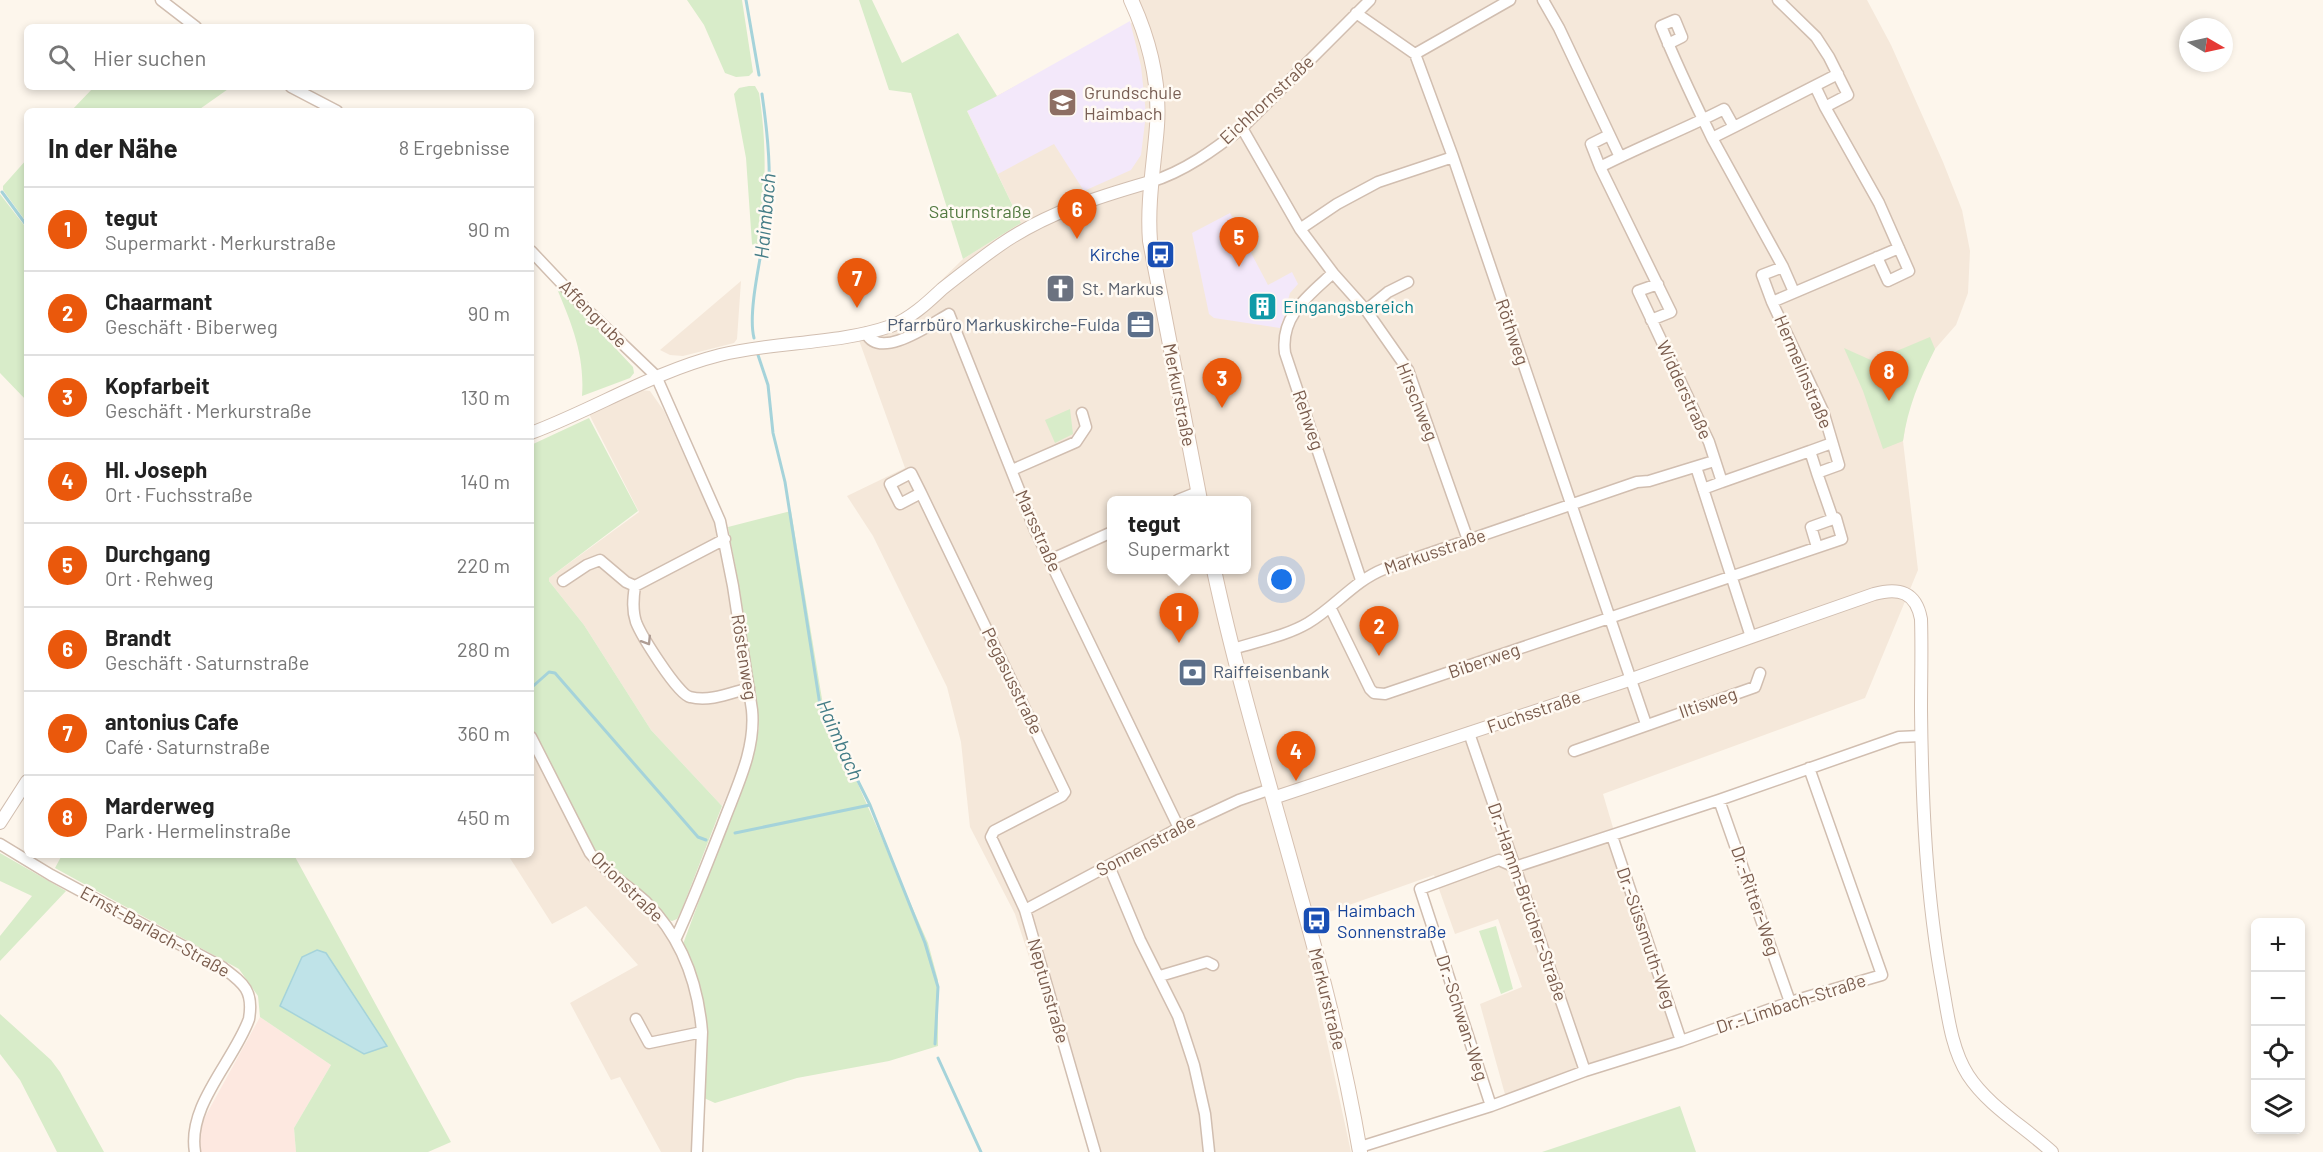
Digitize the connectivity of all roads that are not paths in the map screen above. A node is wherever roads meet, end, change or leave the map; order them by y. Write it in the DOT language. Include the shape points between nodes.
graph roads {
  1 [pos="161,0"];
  2 [pos="1131,0"];
  3 [pos="1370,0"];
  4 [pos="1510,0"];
  5 [pos="1543,0"];
  6 [pos="1778,0"];
  7 [pos="1356,13"];
  8 [pos="192,24"];
  9 [pos="1668,44"];
  10 [pos="1415,54"];
  11 [pos="1838,74"];
  12 [pos="1815,86"];
  13 [pos="297,90"];
  14 [pos="1825,107"];
  15 [pos="331,108"];
  16 [pos="1703,120"];
  17 [pos="1734,127"];
  18 [pos="1242,128"];
  19 [pos="1609,135"];
  20 [pos="1712,138"];
  21 [pos="1453,157"];
  22 [pos="1620,157"];
  23 [pos="1600,167"];
  24 [pos="1150,182"];
  25 [pos="1300,229"];
  26 [pos="1899,248"];
  27 [pos="534,254"];
  28 [pos="1877,257"];
  29 [pos="1783,267"];
  30 [pos="1333,273"];
  31 [pos="1408,282"];
  32 [pos="1658,284"];
  33 [pos="1794,292"];
  34 [pos="1772,302"];
  35 [pos="1366,310"];
  36 [pos="1652,320"];
  37 [pos="866,333"];
  38 [pos="656,376"];
  39 [pos="1082,413"];
  40 [pos="534,432"];
  41 [pos="1832,443"];
  42 [pos="1810,451"];
  43 [pos="1714,461"];
  44 [pos="1696,467"];
  45 [pos="1012,470"];
  46 [pos="1817,473"];
  47 [pos="1650,482"];
  48 [pos="1722,482"];
  49 [pos="1703,489"];
  50 [pos="921,494"];
  51 [pos="1199,496"];
  52 [pos="1571,506"];
  53 [pos="1833,519"];
  54 [pos="1107,534"];
  55 [pos="725,539"];
  56 [pos="1468,540"];
  57 [pos="1817,547"];
  58 [pos="1050,560"];
  59 [pos="1215,574"];
  60 [pos="1731,578"];
  61 [pos="1361,580"];
  62 [pos="563,581"];
  63 [pos="635,586"];
  64 [pos="1330,607"];
  65 [pos="1609,617"];
  66 [pos="1751,637"];
  67 [pos="1233,649"];
  68 [pos="1760,673"];
  69 [pos="1629,680"];
  70 [pos="749,688"];
  71 [pos="1646,724"];
  72 [pos="1469,734"];
  73 [pos="1922,736"];
  74 [pos="534,742"];
  75 [pos="1574,750"];
  76 [pos="1809,768"];
  77 [pos="24,786"];
  78 [pos="1272,794"];
  79 [pos="1719,800"];
  80 [pos="0,823"];
  81 [pos="1179,828"];
  82 [pos="991,833"];
  83 [pos="1612,836"];
  84 [pos="0,844"];
  85 [pos="1109,866"];
  86 [pos="1515,867"];
  87 [pos="1025,910"];
  88 [pos="675,938"];
  89 [pos="1213,965"];
  90 [pos="1160,976"];
  91 [pos="1790,1002"];
  92 [pos="636,1019"];
  93 [pos="702,1032"];
  94 [pos="1680,1041"];
  95 [pos="1585,1071"];
  96 [pos="1491,1106"];
  97 [pos="1360,1150"];
  98 [pos="195,1152"];
  99 [pos="697,1152"];
  100 [pos="1095,1152"];
  101 [pos="1209,1152"];
  102 [pos="2052,1152"];
  1 -- 8 [label="street"];
  2 -- 24 [label="main road, Merkurstraße" via="1155,80 1157,125"];
  3 -- 7 [label="street, Eichhornstraße"];
  4 -- 10 [label="street"];
  5 -- 19 [label="street"];
  6 -- 11 [label="street" via="1816,37"];
  7 -- 10 [label="street"];
  7 -- 18 [label="street, Eichhornstraße"];
  9 -- 16 [label="street, Hermelinstraße"];
  10 -- 21 [label="street, Röthweg"];
  11 -- 12 [label="street"];
  11 -- 14 [label="street" via="1848,95"];
  12 -- 14 [label="street"];
  12 -- 17 [label="street"];
  13 -- 15 [label="street"];
  14 -- 26 [label="street" via="1879,203"];
  16 -- 17 [label="street" via="1724,109"];
  16 -- 20 [label="street, Hermelinstraße"];
  16 -- 22 [label="street"];
  17 -- 20 [label="street"];
  18 -- 24 [label="street, Eichhornstraße" via="1177,172"];
  18 -- 25 [label="street, Hirschweg"];
  19 -- 22 [label="street"];
  19 -- 23 [label="street, Widderstraße" via="1591,144"];
  20 -- 29 [label="street, Hermelinstraße"];
  21 -- 25 [label="street" via="1378,182"];
  21 -- 52 [label="street, Röthweg"];
  22 -- 23 [label="street"];
  23 -- 32 [label="street, Widderstraße"];
  24 -- 37 [label="street" via="1092,199 1040,222 999,245 905,319"];
  24 -- 51 [label="main road, Merkurstraße" via="1148,223 1152,257"];
  25 -- 30 [label="street, Hirschweg"];
  26 -- 28 [label="street"];
  26 -- 28 [label="street" via="1909,271 1888,281"];
  27 -- 38 [label="street, Affengrube"];
  28 -- 33 [label="street"];
  29 -- 33 [label="street, Hermelinstraße"];
  29 -- 34 [label="street, Hermelinstraße" via="1762,275"];
  30 -- 35 [label="street, Hirschweg"];
  30 -- 61 [label="street, Rehweg" via="1293,312 1284,344"];
  31 -- 35 [label="street"];
  32 -- 36 [label="street, Widderstraße" via="1671,312"];
  32 -- 36 [label="street, Widderstraße" via="1638,291"];
  33 -- 34 [label="street, Hermelinstraße"];
  34 -- 41 [label="street, Hermelinstraße" via="1823,411"];
  35 -- 56 [label="street, Hirschweg" via="1408,370"];
  36 -- 43 [label="street, Widderstraße" via="1709,441"];
  37 -- 38 [label="street" via="724,354"];
  37 -- 45 [label="street, Marsstraße" via="880,344 902,340 949,314"];
  38 -- 40 [label="street"];
  38 -- 55 [label="street, Röstenweg"];
  39 -- 45 [label="street" via="1086,427 1076,442"];
  41 -- 42 [label="street, Hermelinstraße"];
  41 -- 46 [label="street, Hermelinstraße" via="1839,465"];
  42 -- 46 [label="street, Hermelinstraße"];
  42 -- 48 [label="street, Hermelinstraße"];
  43 -- 44 [label="street, Widderstraße"];
  43 -- 48 [label="street, Widderstraße"];
  44 -- 47 [label="street, Widderstraße"];
  44 -- 49 [label="street, Widderstraße"];
  45 -- 58 [label="street, Marsstraße"];
  46 -- 53 [label="street, Hermelinstraße"];
  47 -- 52 [label="street, Markusstraße" via="1637,482"];
  48 -- 49 [label="street"];
  49 -- 60 [label="street, Widderstraße"];
  50 -- 82 [label="street, Pegasusstraße" via="1065,792"];
  52 -- 56 [label="street, Markusstraße"];
  52 -- 65 [label="street, Röthweg"];
  53 -- 57 [label="street" via="1811,527"];
  53 -- 57 [label="street, Hermelinstraße" via="1836,518 1842,539"];
  54 -- 58 [label="street"];
  55 -- 63 [label="street"];
  55 -- 70 [label="street, Röstenweg"];
  56 -- 61 [label="street, Markusstraße"];
  57 -- 60 [label="street"];
  58 -- 81 [label="street, Marsstraße"];
  59 -- 67 [label="main road, Merkurstraße"];
  60 -- 65 [label="street, Biberweg"];
  60 -- 66 [label="street, Widderstraße"];
  61 -- 64 [label="street, Markusstraße"];
  62 -- 63 [label="street" via="600,560"];
  63 -- 70 [label="street, one-way" via="633,606 637,624 675,685 687,697 705,700"];
  64 -- 65 [label="street, Biberweg" via="1370,689 1379,694"];
  64 -- 67 [label="street, Markusstraße" via="1298,629"];
  65 -- 69 [label="street, Röthweg"];
  66 -- 69 [label="street, Fuchsstraße"];
  66 -- 73 [label="street, Fuchsstraße" via="1883,591 1908,595 1919,609 1921,619"];
  67 -- 78 [label="main road, Merkurstraße"];
  68 -- 71 [label="street, Iltisweg" via="1755,687"];
  69 -- 71 [label="street"];
  69 -- 72 [label="street, Fuchsstraße"];
  70 -- 88 [label="street, Röstenweg" via="753,723 749,751"];
  71 -- 75 [label="street, Iltisweg"];
  72 -- 78 [label="street, Fuchsstraße"];
  72 -- 86 [label="street, Dr.-Hamm-Brücher-Straße"];
  73 -- 76 [label="street" via="1899,737"];
  73 -- 102 [label="street" via="1931,910 1956,1047 1974,1083"];
  74 -- 88 [label="street, Orionstraße" via="590,853 646,902"];
  76 -- 79 [label="street"];
  76 -- 91 [label="street, Dr.-Limbach-Straße" via="1882,975"];
  77 -- 80 [label="street"];
  78 -- 81 [label="street, Sonnenstraße" via="1239,800"];
  78 -- 97 [label="main road, Merkurstraße" via="1333,1021"];
  79 -- 83 [label="street"];
  79 -- 91 [label="street, Dr.-Ritter-Weg"];
  81 -- 85 [label="street, Sonnenstraße"];
  82 -- 87 [label="street, Neptunstraße"];
  83 -- 86 [label="street"];
  83 -- 94 [label="street, Dr.-Süssmuth-Weg"];
  84 -- 98 [label="street, Ernst-Barlach-Straße" via="222,967 245,987 251,1003 249,1019 197,1118 192,1137"];
  85 -- 87 [label="street, Sonnenstraße"];
  85 -- 90 [label="street" via="1140,940"];
  86 -- 95 [label="street, Dr.-Hamm-Brücher-Straße"];
  86 -- 96 [label="street, Dr.-Schwan-Weg" via="1499,860 1420,889"];
  87 -- 100 [label="street, Neptunstraße"];
  88 -- 93 [label="street, Orionstraße" via="691,973"];
  89 -- 90 [label="street" via="1207,962"];
  90 -- 101 [label="street" via="1194,1065"];
  91 -- 94 [label="street, Dr.-Limbach-Straße"];
  92 -- 93 [label="street" via="649,1043"];
  93 -- 99 [label="street, Orionstraße"];
  94 -- 95 [label="street, Dr.-Limbach-Straße"];
  95 -- 96 [label="street, Dr.-Limbach-Straße"];
  96 -- 97 [label="street, Dr.-Limbach-Straße"];
}
